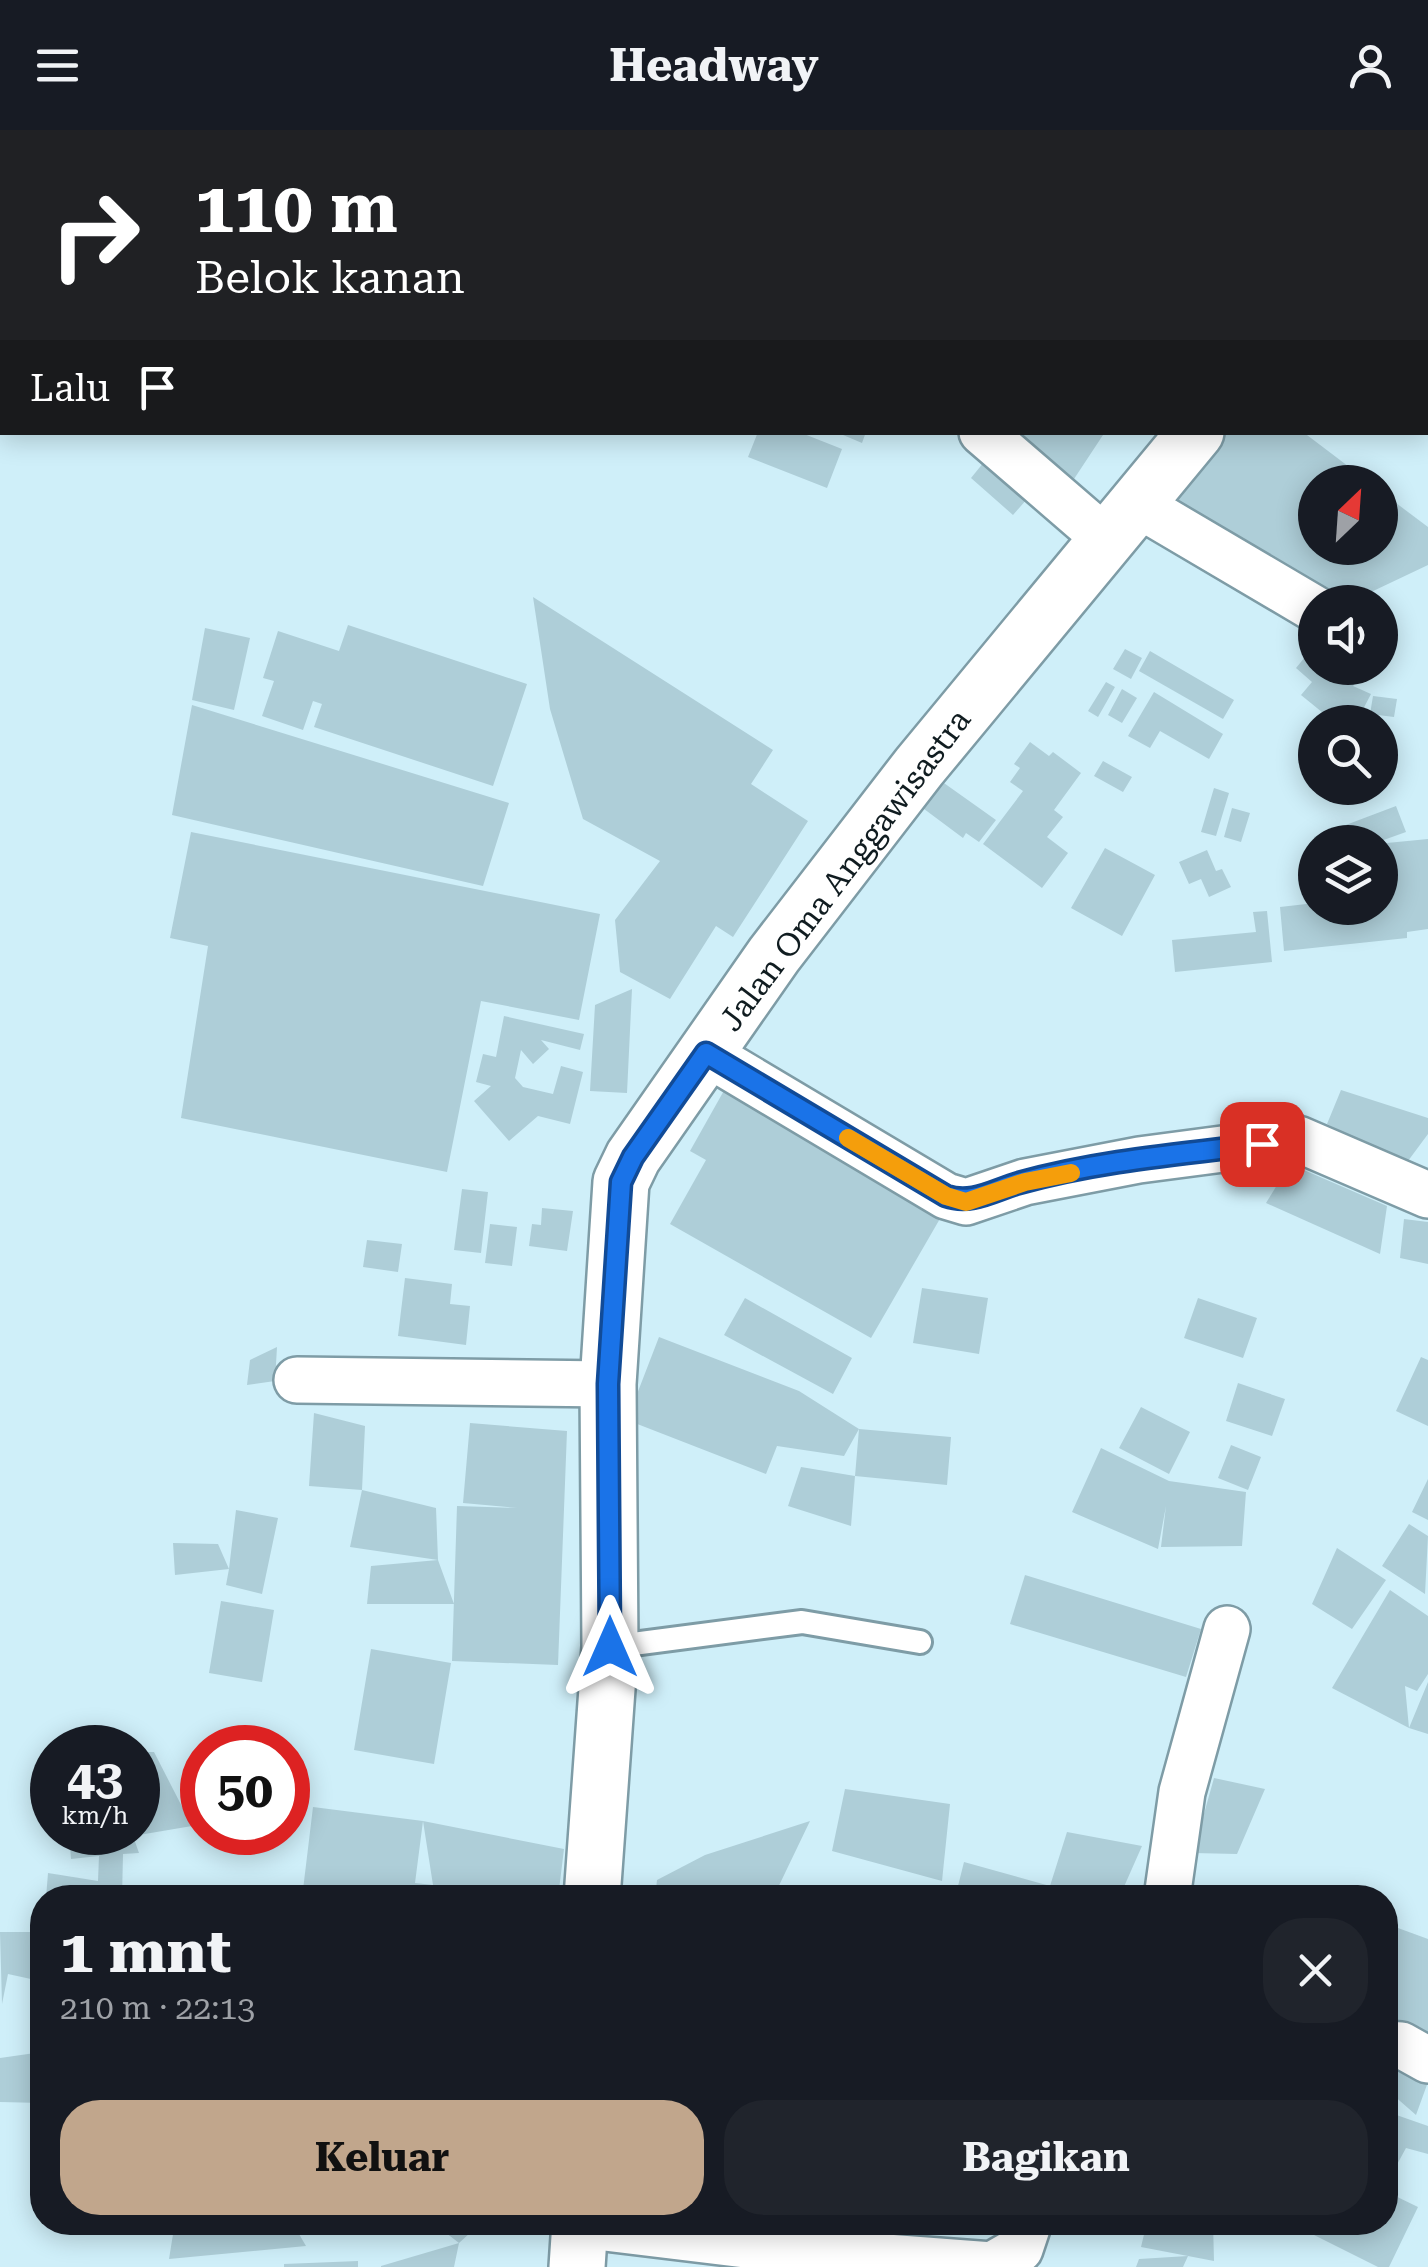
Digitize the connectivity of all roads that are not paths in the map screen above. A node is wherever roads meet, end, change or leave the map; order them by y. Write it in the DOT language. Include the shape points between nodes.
graph roads {
  1 [pos="987,435"];
  2 [pos="1194,435"];
  3 [pos="1122,522"];
  4 [pos="1298,601"];
  5 [pos="706,1053"];
  6 [pos="1428,1196"];
  7 [pos="297,1380"];
  8 [pos="608,1384"];
  9 [pos="1228,1629"];
  10 [pos="920,1642"];
  11 [pos="610,1647"];
  12 [pos="593,1885"];
  13 [pos="1169,1885"];
  14 [pos="1398,2045"];
  15 [pos="1428,2060"];
  16 [pos="1025,2235"];
  17 [pos="579,2238"];
  1 -- 3 [label="street"];
  2 -- 3 [label="main road, Jalan Oma Anggawisastra"];
  3 -- 4 [label="street"];
  3 -- 5 [label="main road, Jalan Oma Anggawisastra" via="919,768"];
  5 -- 6 [label="street" via="966,1202 1025,1182 1298,1139"];
  5 -- 8 [label="main road, Jalan Oma Anggawisastra" via="621,1182"];
  7 -- 8 [label="street"];
  8 -- 11 [label="main road, Jalan Oma Anggawisastra"];
  9 -- 13 [label="street" via="1182,1792"];
  10 -- 11 [label="lane" via="802,1622"];
  11 -- 12 [label="main road, Jalan Oma Anggawisastra"];
  14 -- 15 [label="street"];
  16 -- 17 [label="street" via="1020,2249 992,2265"];
}
